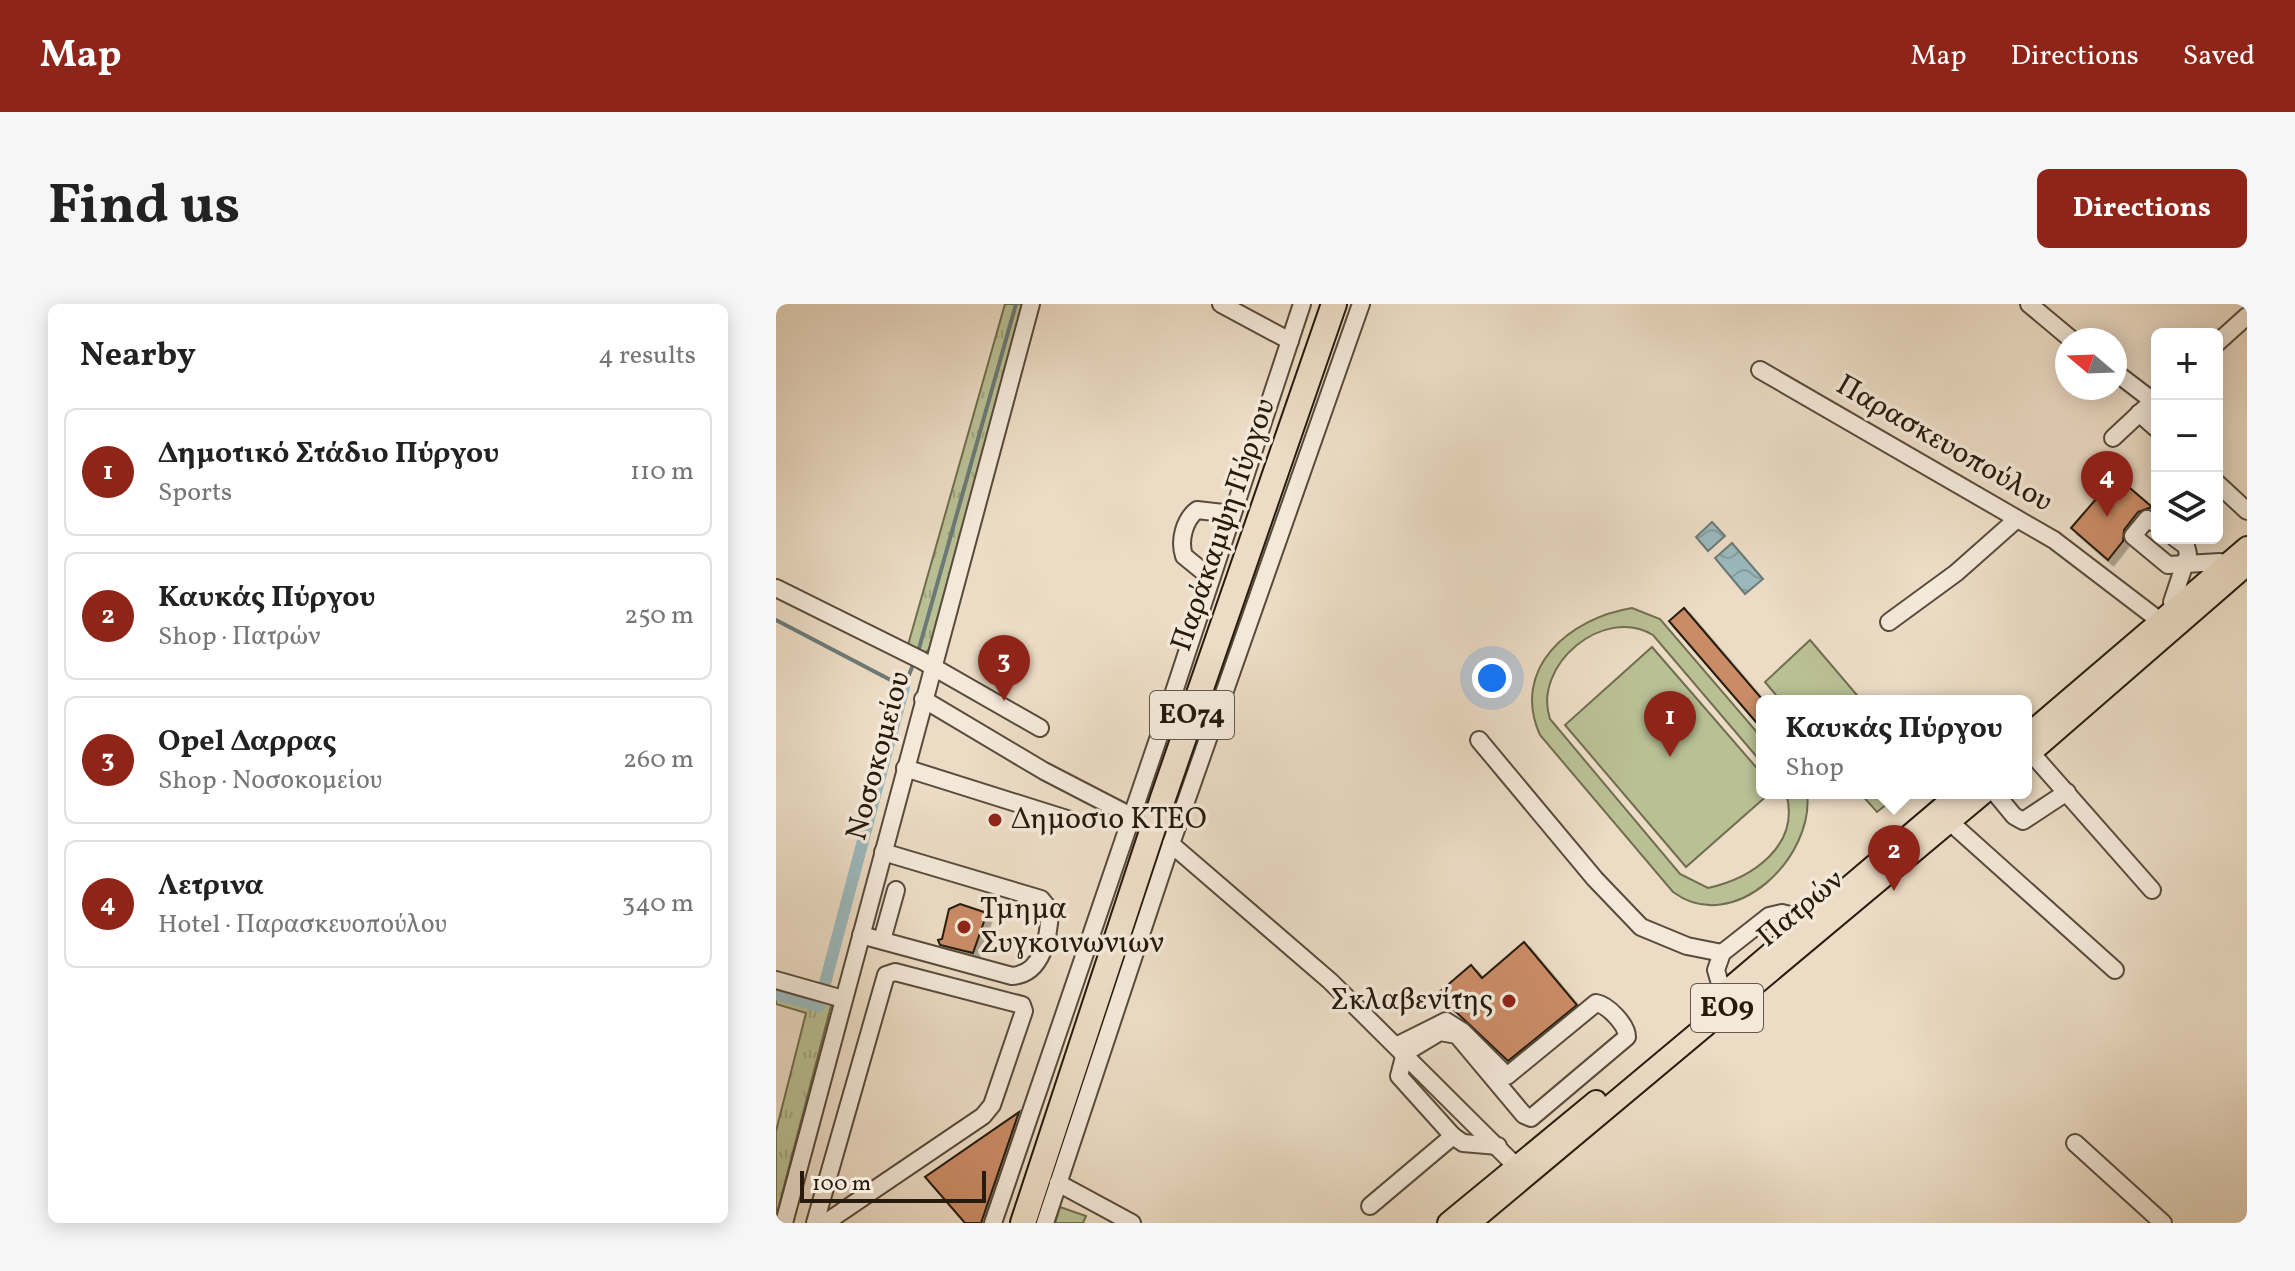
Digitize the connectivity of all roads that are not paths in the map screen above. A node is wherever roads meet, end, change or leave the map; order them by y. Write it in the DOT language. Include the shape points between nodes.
graph roads {
  1 [pos="1031,304"];
  2 [pos="1221,304"];
  3 [pos="1302,304"];
  4 [pos="1334,304"];
  5 [pos="1361,304"];
  6 [pos="2029,304"];
  7 [pos="2247,316"];
  8 [pos="2058,328"];
  9 [pos="2223,338"];
  10 [pos="1290,341"];
  11 [pos="1760,370"];
  12 [pos="2127,380"];
  13 [pos="2151,396"];
  14 [pos="2154,400"];
  15 [pos="2139,413"];
  16 [pos="2151,424"];
  17 [pos="2113,438"];
  18 [pos="2223,489"];
  19 [pos="2247,511"];
  20 [pos="1232,514"];
  21 [pos="2017,519"];
  22 [pos="2151,521"];
  23 [pos="2182,544"];
  24 [pos="2247,547"];
  25 [pos="2192,562"];
  26 [pos="2237,567"];
  27 [pos="1211,578"];
  28 [pos="776,588"];
  29 [pos="1889,622"];
  30 [pos="2172,622"];
  31 [pos="927,663"];
  32 [pos="923,699"];
  33 [pos="1040,728"];
  34 [pos="1479,740"];
  35 [pos="2032,744"];
  36 [pos="2032,754"];
  37 [pos="905,768"];
  38 [pos="2067,792"];
  39 [pos="1952,799"];
  40 [pos="1977,799"];
  41 [pos="2000,799"];
  42 [pos="1131,816"];
  43 [pos="1070,820"];
  44 [pos="1950,822"];
  45 [pos="1171,844"];
  46 [pos="883,852"];
  47 [pos="896,890"];
  48 [pos="2152,890"];
  49 [pos="1809,920"];
  50 [pos="861,935"];
  51 [pos="882,940"];
  52 [pos="1722,953"];
  53 [pos="2115,970"];
  54 [pos="776,980"];
  55 [pos="1723,994"];
  56 [pos="843,999"];
  57 [pos="1402,1049"];
  58 [pos="1669,1049"];
  59 [pos="1453,1136"];
  60 [pos="2075,1143"];
  61 [pos="1498,1146"];
  62 [pos="1523,1173"];
  63 [pos="1058,1183"];
  64 [pos="1100,1205"];
  65 [pos="1370,1206"];
  66 [pos="787,1220"];
  67 [pos="815,1223"];
  68 [pos="825,1223"];
  69 [pos="993,1223"];
  70 [pos="1023,1223"];
  71 [pos="1045,1223"];
  72 [pos="1093,1223"];
  73 [pos="1132,1223"];
  74 [pos="1448,1223"];
  75 [pos="1470,1223"];
  76 [pos="2163,1223"];
  1 -- 31 [label="street, Νοσοκομείου"];
  2 -- 10 [label="street"];
  3 -- 10 [label="street"];
  4 -- 70 [label="highway, Παράκαμψη Πύργου / ΕΟ74"];
  5 -- 45 [label="street"];
  6 -- 8 [label="street"];
  7 -- 9 [label="street"];
  10 -- 20 [label="street"];
  11 -- 21 [label="street, Παρασκευοπούλου"];
  12 -- 13 [label="street"];
  14 -- 15 [label="street"];
  15 -- 16 [label="street"];
  15 -- 17 [label="street"];
  18 -- 19 [label="street"];
  20 -- 27 [label="street"];
  20 -- 27 [label="street" via="1197,510 1187,522 1184,556"];
  21 -- 29 [label="street"];
  21 -- 30 [label="street, Παρασκευοπούλου"];
  22 -- 25 [label="street" via="2147,519 2133,536 2168,565"];
  23 -- 25 [label="street"];
  24 -- 26 [label="main road"];
  25 -- 26 [label="street"];
  25 -- 30 [label="street" via="2180,580"];
  26 -- 30 [label="main road"];
  27 -- 42 [label="street"];
  28 -- 31 [label="street"];
  30 -- 35 [label="main road"];
  31 -- 32 [label="street, Νοσοκομείου"];
  31 -- 33 [label="street"];
  32 -- 37 [label="street, Νοσοκομείου"];
  32 -- 42 [label="street"];
  34 -- 52 [label="street" via="1641,927 1687,946"];
  36 -- 38 [label="street"];
  37 -- 43 [label="street"];
  37 -- 46 [label="street, Νοσοκομείου"];
  38 -- 41 [label="street" via="2023,821"];
  38 -- 48 [label="street"];
  39 -- 49 [label="main road, Πατρών / ΕΟ9"];
  40 -- 44 [label="main road, Πατρών / ΕΟ9"];
  42 -- 69 [label="street"];
  44 -- 53 [label="street"];
  44 -- 58 [label="main road, Πατρών / ΕΟ9"];
  45 -- 57 [label="street"];
  45 -- 63 [label="street"];
  46 -- 50 [label="street, Νοσοκομείου"];
  46 -- 51 [label="street" via="1025,893 1041,899 1050,910 1039,959 1021,976"];
  47 -- 51 [label="street"];
  49 -- 52 [label="street" via="1775,914"];
  49 -- 55 [label="main road, Πατρών / ΕΟ9"];
  50 -- 51 [label="street"];
  50 -- 56 [label="street, Νοσοκομείου"];
  52 -- 55 [label="street" via="1716,970"];
  54 -- 56 [label="street"];
  55 -- 58 [label="main road, Πατρών / ΕΟ9"];
  56 -- 66 [label="street, Νοσοκομείου"];
  57 -- 57 [label="street" via="1440,1032 1457,1035 1531,1118 1629,1033 1596,1003 1506,1077 1446,1021"];
  57 -- 59 [label="street" via="1399,1076"];
  57 -- 61 [label="street"];
  58 -- 62 [label="main road, Πατρών / ΕΟ9"];
  59 -- 61 [label="street" via="1467,1144"];
  59 -- 65 [label="street"];
  60 -- 76 [label="street"];
  61 -- 62 [label="street"];
  62 -- 74 [label="main road, Πατρών / ΕΟ9"];
  62 -- 75 [label="main road, Πατρών / ΕΟ9"];
  63 -- 64 [label="street"];
  63 -- 71 [label="street"];
  64 -- 72 [label="street"];
  64 -- 73 [label="street"];
  67 -- 68 [label="street" via="886,975 895,972 1023,1007 992,1105 983,1116"];
}
